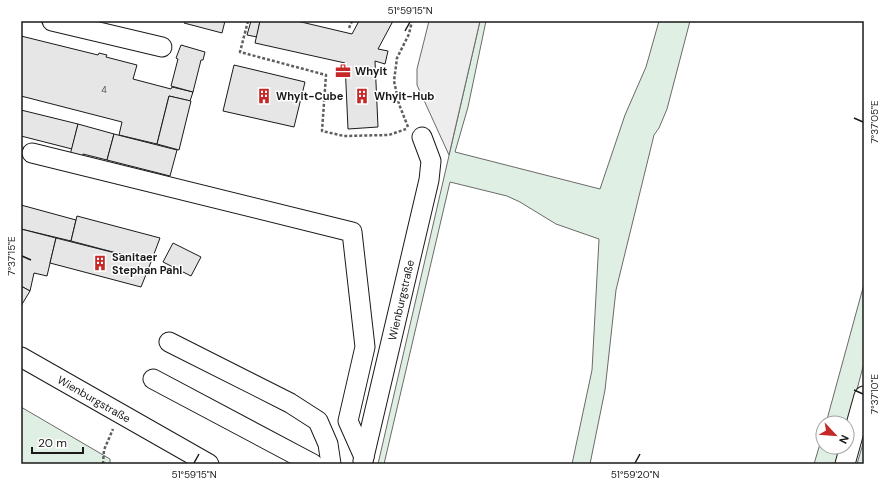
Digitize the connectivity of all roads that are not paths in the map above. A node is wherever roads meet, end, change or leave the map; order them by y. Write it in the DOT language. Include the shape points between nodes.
graph roads {
  1 [pos="52,21"];
  2 [pos="162,47"];
  3 [pos="414,130"];
  4 [pos="32,153"];
  5 [pos="169,342"];
  6 [pos="21,357"];
  7 [pos="153,379"];
  8 [pos="864,396"];
  9 [pos="363,461"];
  10 [pos="209,464"];
  11 [pos="313,464"];
  12 [pos="331,464"];
  13 [pos="845,464"];
  1 -- 2 [label="street"];
  3 -- 9 [label="street, Wienburgstraße" via="430,161 429,180"];
  4 -- 9 [label="street" via="352,232 364,347 348,421"];
  5 -- 12 [label="street" via="318,421 328,444"];
  6 -- 10 [label="street, Wienburgstraße"];
  7 -- 11 [label="street"];
  8 -- 13 [label="street"];
}
